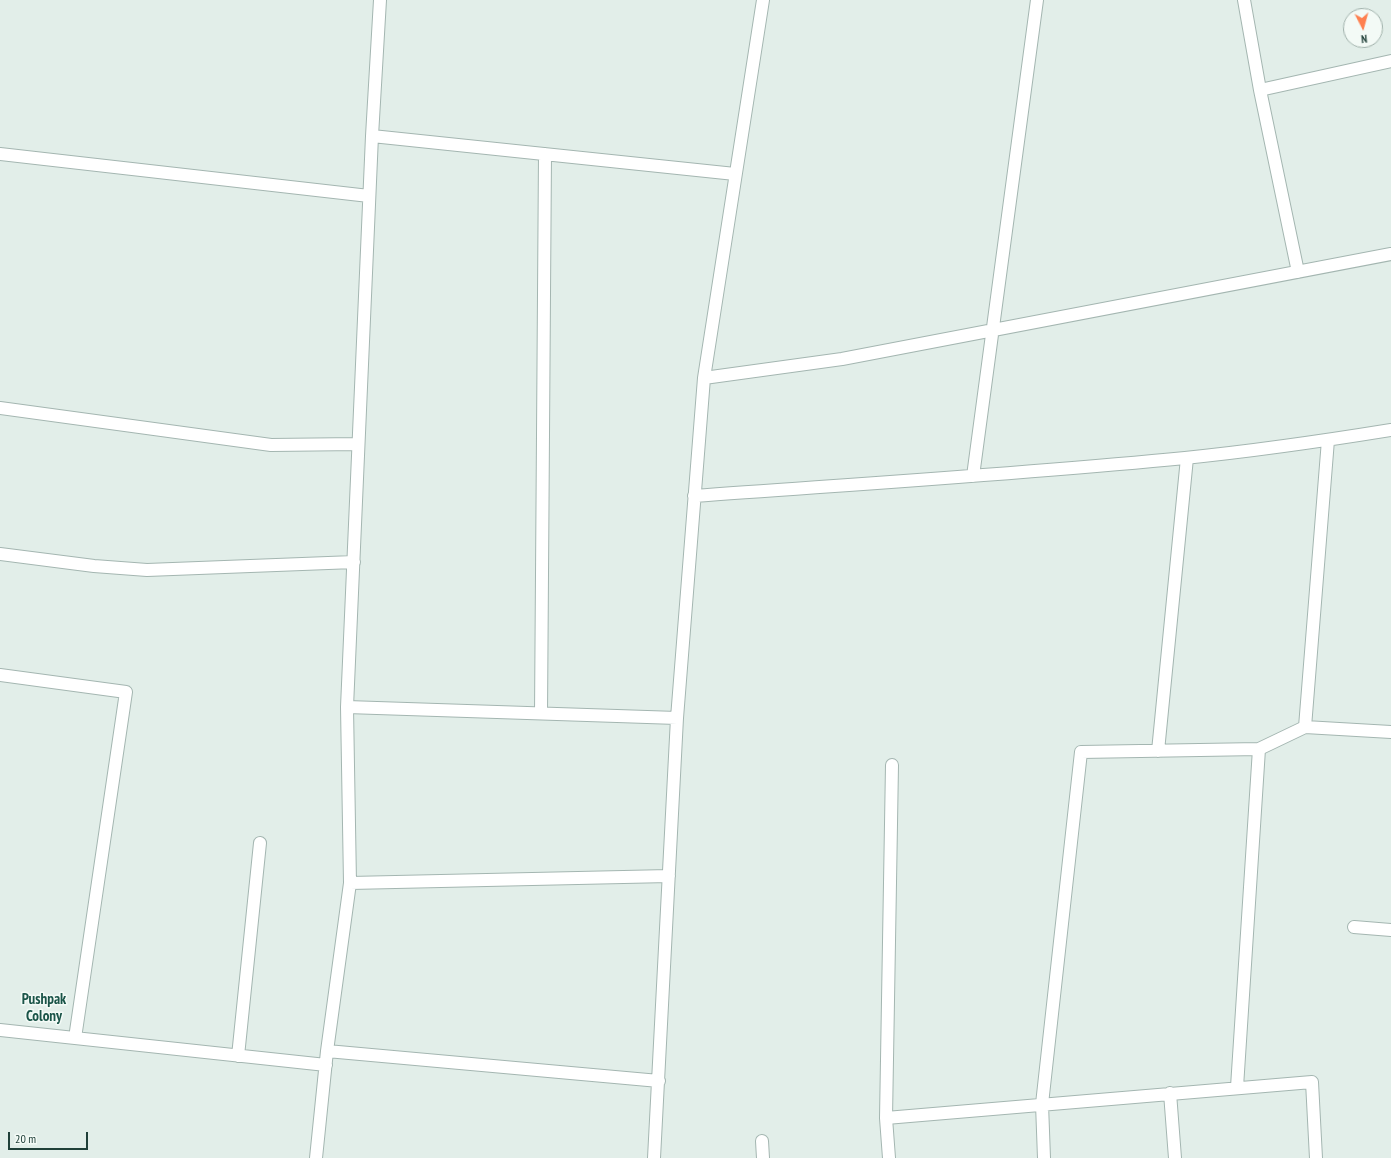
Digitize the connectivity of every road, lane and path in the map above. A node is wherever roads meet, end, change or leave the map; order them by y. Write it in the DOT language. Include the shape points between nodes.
graph roads {
  1 [pos="380,0"];
  2 [pos="763,0"];
  3 [pos="1037,0"];
  4 [pos="1244,0"];
  5 [pos="1391,61"];
  6 [pos="1260,90"];
  7 [pos="372,136"];
  8 [pos="0,154"];
  9 [pos="545,154"];
  10 [pos="735,174"];
  11 [pos="369,196"];
  12 [pos="1391,254"];
  13 [pos="1298,272"];
  14 [pos="992,331"];
  15 [pos="704,378"];
  16 [pos="0,408"];
  17 [pos="1391,430"];
  18 [pos="1328,440"];
  19 [pos="358,444"];
  20 [pos="1187,458"];
  21 [pos="973,476"];
  22 [pos="694,496"];
  23 [pos="0,554"];
  24 [pos="354,562"];
  25 [pos="0,675"];
  26 [pos="347,707"];
  27 [pos="541,713"];
  28 [pos="677,718"];
  29 [pos="1305,727"];
  30 [pos="1391,732"];
  31 [pos="1259,749"];
  32 [pos="1158,751"];
  33 [pos="892,765"];
  34 [pos="260,843"];
  35 [pos="669,876"];
  36 [pos="350,883"];
  37 [pos="1354,927"];
  38 [pos="1391,930"];
  39 [pos="0,1030"];
  40 [pos="75,1038"];
  41 [pos="327,1051"];
  42 [pos="238,1056"];
  43 [pos="326,1065"];
  44 [pos="658,1081"];
  45 [pos="1238,1087"];
  46 [pos="1170,1093"];
  47 [pos="1042,1104"];
  48 [pos="886,1118"];
  49 [pos="762,1141"];
  50 [pos="316,1158"];
  51 [pos="654,1158"];
  52 [pos="763,1158"];
  53 [pos="889,1158"];
  54 [pos="1044,1158"];
  55 [pos="1175,1158"];
  56 [pos="1316,1158"];
  1 -- 7 [label="street"];
  2 -- 10 [label="street"];
  3 -- 14 [label="street"];
  4 -- 6 [label="street"];
  5 -- 6 [label="street"];
  6 -- 13 [label="street"];
  7 -- 9 [label="street"];
  7 -- 11 [label="street"];
  8 -- 11 [label="street"];
  9 -- 10 [label="street"];
  9 -- 27 [label="street"];
  10 -- 15 [label="street"];
  11 -- 19 [label="street"];
  12 -- 13 [label="street"];
  13 -- 14 [label="street"];
  14 -- 15 [label="street" via="842,359"];
  14 -- 21 [label="street"];
  15 -- 22 [label="street"];
  16 -- 19 [label="street" via="271,445"];
  17 -- 18 [label="street"];
  18 -- 20 [label="street"];
  18 -- 29 [label="street"];
  19 -- 24 [label="street"];
  20 -- 21 [label="street"];
  20 -- 32 [label="street"];
  21 -- 22 [label="street"];
  22 -- 28 [label="street"];
  23 -- 24 [label="street" via="147,570"];
  24 -- 26 [label="street"];
  25 -- 40 [label="street" via="126,692"];
  26 -- 27 [label="street"];
  26 -- 36 [label="street"];
  27 -- 28 [label="street"];
  28 -- 35 [label="street"];
  29 -- 30 [label="street"];
  29 -- 31 [label="street"];
  31 -- 32 [label="street"];
  31 -- 45 [label="street"];
  32 -- 47 [label="street" via="1081,752"];
  33 -- 48 [label="street"];
  34 -- 42 [label="street"];
  35 -- 36 [label="street"];
  35 -- 44 [label="street"];
  36 -- 41 [label="street"];
  37 -- 38 [label="street"];
  39 -- 40 [label="street"];
  40 -- 42 [label="street"];
  41 -- 43 [label="street"];
  41 -- 44 [label="street"];
  42 -- 43 [label="street"];
  43 -- 50 [label="street"];
  44 -- 51 [label="street"];
  45 -- 46 [label="street"];
  45 -- 56 [label="street" via="1312,1082"];
  46 -- 47 [label="street"];
  46 -- 55 [label="street"];
  47 -- 48 [label="street"];
  47 -- 54 [label="street"];
  48 -- 53 [label="street"];
  49 -- 52 [label="street"];
}
